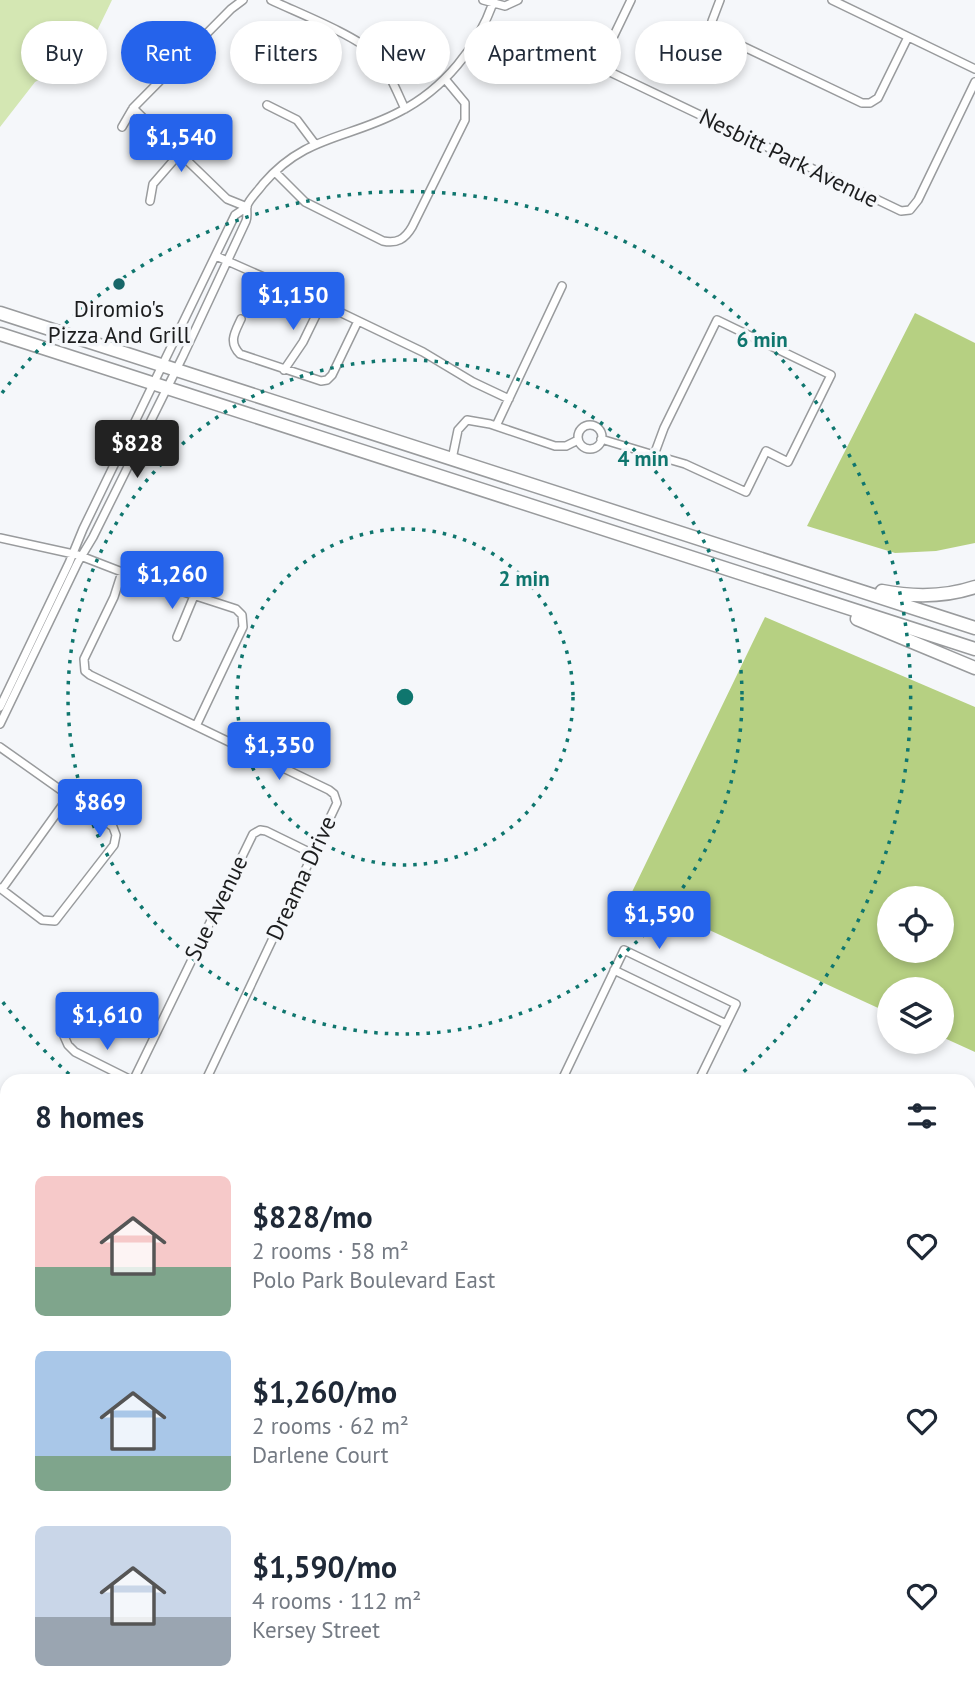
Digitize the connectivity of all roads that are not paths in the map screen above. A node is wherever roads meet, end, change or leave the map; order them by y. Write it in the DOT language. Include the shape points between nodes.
graph roads {
  1 [pos="243,0"];
  2 [pos="271,0"];
  3 [pos="483,0"];
  4 [pos="518,0"];
  5 [pos="631,0"];
  6 [pos="720,0"];
  7 [pos="832,0"];
  8 [pos="494,2"];
  9 [pos="908,37"];
  10 [pos="975,69"];
  11 [pos="450,72"];
  12 [pos="975,82"];
  13 [pos="440,84"];
  14 [pos="449,84"];
  15 [pos="267,105"];
  16 [pos="133,108"];
  17 [pos="405,109"];
  18 [pos="121,127"];
  19 [pos="315,144"];
  20 [pos="180,153"];
  21 [pos="275,172"];
  22 [pos="150,201"];
  23 [pos="230,201"];
  24 [pos="247,207"];
  25 [pos="235,215"];
  26 [pos="216,256"];
  27 [pos="228,261"];
  28 [pos="562,286"];
  29 [pos="322,303"];
  30 [pos="192,308"];
  31 [pos="0,313"];
  32 [pos="203,313"];
  33 [pos="241,319"];
  34 [pos="358,321"];
  35 [pos="0,334"];
  36 [pos="170,368"];
  37 [pos="284,370"];
  38 [pos="161,386"];
  39 [pos="509,399"];
  40 [pos="496,426"];
  41 [pos="601,439"];
  42 [pos="578,440"];
  43 [pos="654,455"];
  44 [pos="452,459"];
  45 [pos="0,538"];
  46 [pos="77,555"];
  47 [pos="770,561"];
  48 [pos="122,572"];
  49 [pos="975,587"];
  50 [pos="786,589"];
  51 [pos="194,596"];
  52 [pos="975,628"];
  53 [pos="177,637"];
  54 [pos="975,649"];
  55 [pos="975,668"];
  56 [pos="0,707"];
  57 [pos="0,724"];
  58 [pos="196,726"];
  59 [pos="0,747"];
  60 [pos="69,796"];
  61 [pos="313,854"];
  62 [pos="1,889"];
  63 [pos="614,970"];
  64 [pos="726,1024"];
  65 [pos="64,1036"];
  66 [pos="120,1074"];
  67 [pos="137,1074"];
  68 [pos="209,1074"];
  69 [pos="565,1074"];
  70 [pos="702,1074"];
  1 -- 16 [label="street"];
  2 -- 17 [label="street" via="370,51"];
  3 -- 8 [label="street"];
  4 -- 8 [label="street" via="508,5"];
  5 -- 12 [label="street, Nesbitt Park Avenue" via="605,54 610,72 898,210 910,210 918,200"];
  6 -- 9 [label="street" via="712,21 717,34 862,103 878,97"];
  7 -- 9 [label="street"];
  8 -- 11 [label="street" via="475,40"];
  9 -- 10 [label="street"];
  13 -- 17 [label="street"];
  14 -- 21 [label="street" via="465,103 465,120 402,240 383,241 314,208"];
  15 -- 19 [label="street" via="297,120"];
  16 -- 18 [label="street"];
  16 -- 20 [label="street"];
  17 -- 19 [label="street"];
  19 -- 21 [label="street"];
  20 -- 22 [label="street" via="153,184"];
  20 -- 23 [label="street"];
  21 -- 24 [label="street"];
  23 -- 24 [label="street"];
  23 -- 25 [label="street"];
  24 -- 25 [label="street"];
  24 -- 27 [label="street" via="246,221"];
  25 -- 26 [label="street"];
  26 -- 27 [label="street"];
  26 -- 30 [label="street"];
  27 -- 29 [label="street"];
  27 -- 32 [label="street"];
  28 -- 39 [label="street"];
  29 -- 34 [label="street"];
  29 -- 37 [label="street"];
  30 -- 32 [label="street"];
  30 -- 36 [label="street"];
  31 -- 36 [label="highway"];
  32 -- 36 [label="street"];
  33 -- 37 [label="street" via="232,340 237,352"];
  34 -- 37 [label="street" via="327,380"];
  34 -- 39 [label="street"];
  35 -- 38 [label="highway"];
  36 -- 38 [label="street"];
  36 -- 38 [label="street"];
  36 -- 44 [label="highway"];
  38 -- 46 [label="street"];
  38 -- 46 [label="street"];
  38 -- 50 [label="highway"];
  39 -- 40 [label="street"];
  40 -- 42 [label="street" via="555,446"];
  40 -- 44 [label="street" via="467,420 461,425"];
  41 -- 42 [label="street" via="590,449"];
  41 -- 42 [label="street" via="598,428 591,425 580,429"];
  41 -- 43 [label="street"];
  43 -- 43 [label="street" via="717,320 831,375 788,462 766,452 746,492"];
  44 -- 47 [label="highway"];
  45 -- 46 [label="street"];
  46 -- 48 [label="street"];
  46 -- 56 [label="street"];
  46 -- 57 [label="street"];
  47 -- 49 [label="highway" via="898,594 926,595"];
  47 -- 52 [label="highway"];
  48 -- 51 [label="street"];
  48 -- 58 [label="street, Dreama Drive" via="84,659 85,671"];
  50 -- 54 [label="highway"];
  50 -- 55 [label="highway"];
  51 -- 53 [label="street"];
  51 -- 58 [label="street" via="236,609 243,627"];
  58 -- 61 [label="street, Dreama Drive" via="334,794 337,803"];
  59 -- 60 [label="street"];
  60 -- 62 [label="street"];
  60 -- 62 [label="street" via="113,827 114,845 55,921 42,920"];
  61 -- 67 [label="street, Sue Avenue" via="266,831 253,834"];
  61 -- 68 [label="street, Dreama Drive"];
  63 -- 64 [label="street"];
  63 -- 64 [label="street" via="624,950 736,1004"];
  63 -- 69 [label="street"];
  64 -- 70 [label="street"];
  65 -- 66 [label="street" via="75,1052"];
}
